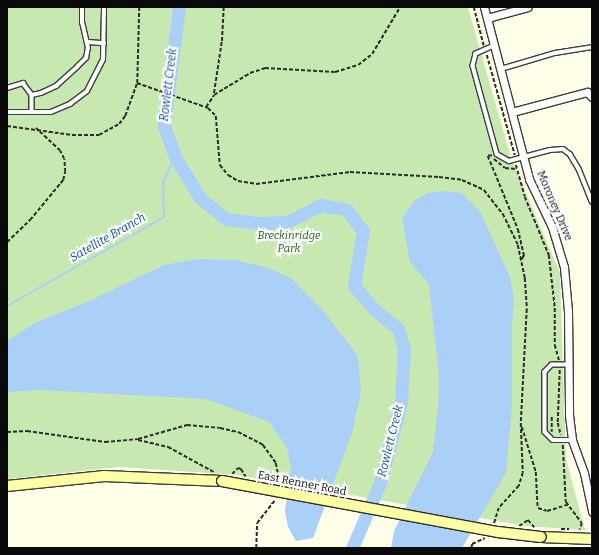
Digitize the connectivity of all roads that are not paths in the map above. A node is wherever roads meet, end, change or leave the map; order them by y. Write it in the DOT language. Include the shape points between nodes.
graph roads {
  1 [pos="82,7"];
  2 [pos="104,7"];
  3 [pos="484,7"];
  4 [pos="528,7"];
  5 [pos="487,18"];
  6 [pos="88,42"];
  7 [pos="104,43"];
  8 [pos="494,46"];
  9 [pos="592,47"];
  10 [pos="501,69"];
  11 [pos="7,88"];
  12 [pos="32,94"];
  13 [pos="592,97"];
  14 [pos="7,112"];
  15 [pos="32,112"];
  16 [pos="512,112"];
  17 [pos="525,158"];
  18 [pos="592,202"];
  19 [pos="568,365"];
  20 [pos="572,440"];
  21 [pos="589,480"];
  22 [pos="7,486"];
  23 [pos="592,512"];
  24 [pos="592,539"];
  1 -- 6 [label="lane" via="82,23"];
  2 -- 7 [label="lane"];
  3 -- 5 [label="street, Moroney Drive"];
  4 -- 5 [label="street"];
  5 -- 8 [label="street, Moroney Drive"];
  6 -- 7 [label="lane"];
  6 -- 12 [label="lane" via="86,58 77,68 56,86"];
  7 -- 15 [label="lane" via="103,60 87,91 70,104 51,112"];
  8 -- 10 [label="street, Moroney Drive"];
  8 -- 17 [label="lane" via="476,54 473,66 495,148 503,159"];
  9 -- 10 [label="lane" via="555,53"];
  10 -- 16 [label="street, Moroney Drive"];
  11 -- 12 [label="lane" via="23,83"];
  12 -- 15 [label="lane"];
  13 -- 16 [label="street" via="587,92"];
  14 -- 15 [label="lane"];
  16 -- 17 [label="street, Moroney Drive"];
  17 -- 18 [label="lane" via="550,150 562,149 570,154"];
  17 -- 19 [label="street, Moroney Drive" via="529,179 552,227 564,267"];
  19 -- 20 [label="street, Moroney Drive"];
  19 -- 20 [label="lane" via="560,364 548,368 544,377 545,432 553,440"];
  20 -- 21 [label="street, Moroney Drive"];
  21 -- 23 [label="street, Moroney Drive"];
  22 -- 24 [label="main road, East Renner Road, bridge" via="104,476 225,478 498,532"];
}
